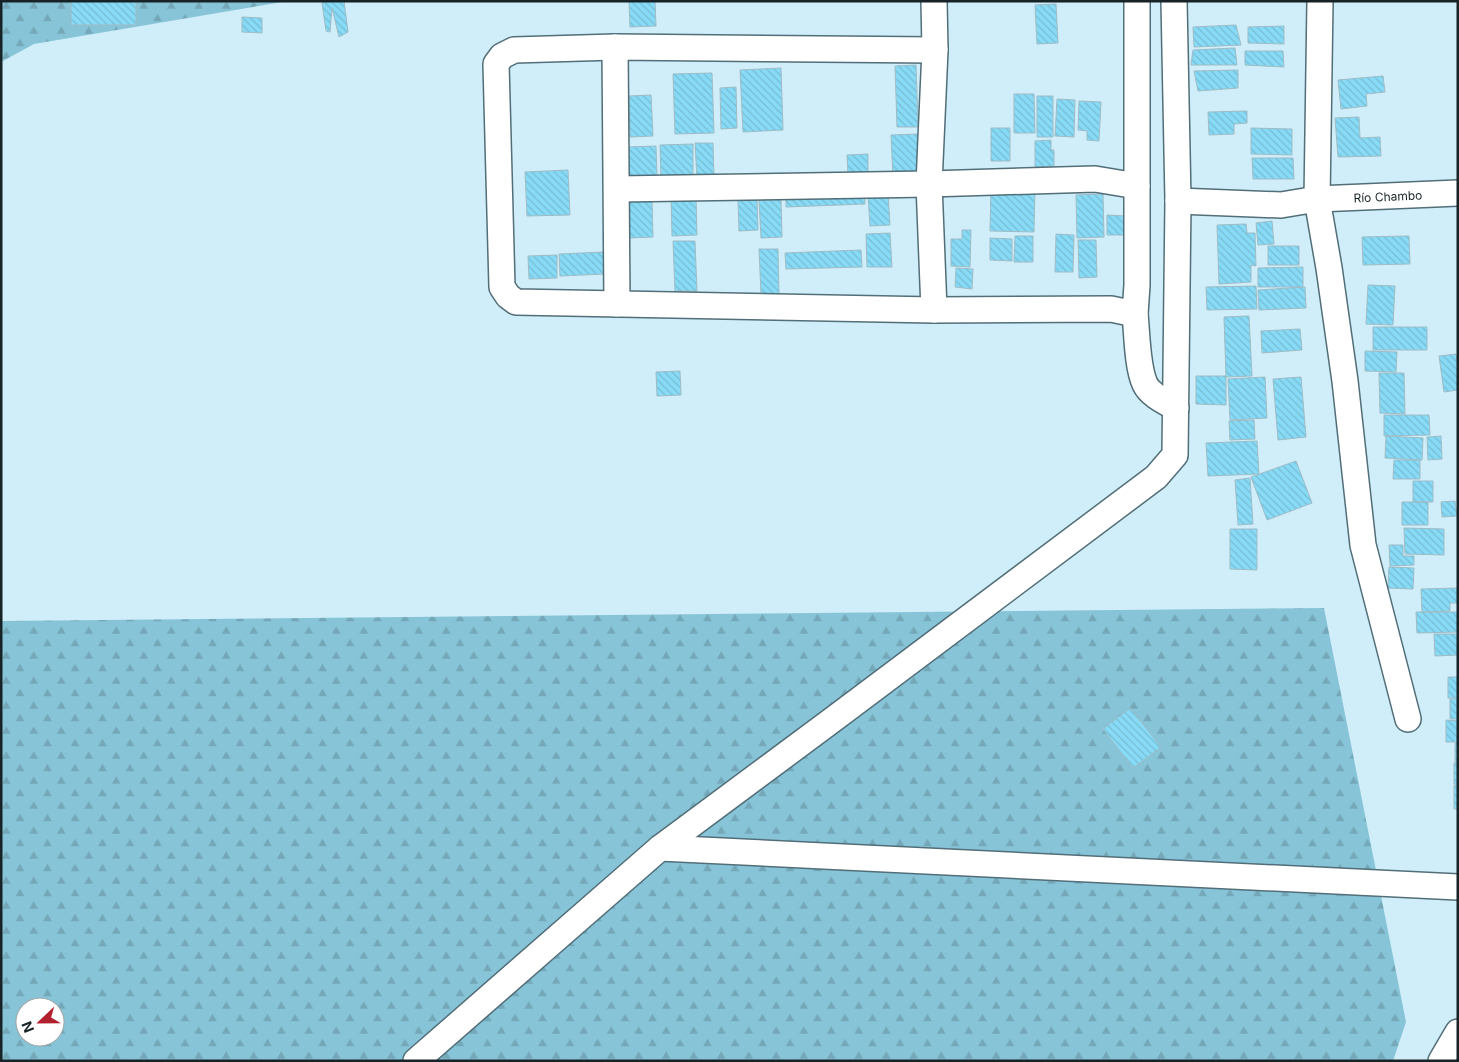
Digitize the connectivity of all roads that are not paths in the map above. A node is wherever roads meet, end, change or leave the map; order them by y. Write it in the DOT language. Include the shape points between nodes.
graph roads {
  1 [pos="934,1"];
  2 [pos="1137,1"];
  3 [pos="1174,1"];
  4 [pos="1320,1"];
  5 [pos="615,48"];
  6 [pos="935,50"];
  7 [pos="929,184"];
  8 [pos="1137,186"];
  9 [pos="617,189"];
  10 [pos="1458,193"];
  11 [pos="1317,200"];
  12 [pos="1178,201"];
  13 [pos="617,304"];
  14 [pos="934,310"];
  15 [pos="1135,314"];
  16 [pos="1176,408"];
  17 [pos="1408,720"];
  18 [pos="660,848"];
  19 [pos="1458,887"];
  20 [pos="1458,1032"];
  21 [pos="416,1061"];
  22 [pos="1441,1061"];
  1 -- 6 [label="street"];
  2 -- 8 [label="street"];
  3 -- 12 [label="street"];
  4 -- 11 [label="street"];
  5 -- 6 [label="street"];
  5 -- 9 [label="street"];
  5 -- 13 [label="street" via="514,50 502,56 496,64 502,286 516,302"];
  6 -- 7 [label="street"];
  7 -- 8 [label="street" via="1095,179"];
  7 -- 9 [label="street"];
  7 -- 14 [label="street"];
  8 -- 15 [label="street"];
  9 -- 13 [label="street"];
  10 -- 11 [label="street, Río Chambo"];
  11 -- 12 [label="street, Río Chambo" via="1281,204"];
  11 -- 17 [label="street" via="1345,381 1363,545"];
  12 -- 16 [label="street"];
  13 -- 14 [label="street"];
  14 -- 15 [label="street" via="1111,310"];
  15 -- 16 [label="street" via="1146,385 1157,397"];
  16 -- 18 [label="street" via="1175,455 1156,477"];
  18 -- 19 [label="street"];
  18 -- 21 [label="street"];
  20 -- 22 [label="street"];
}
